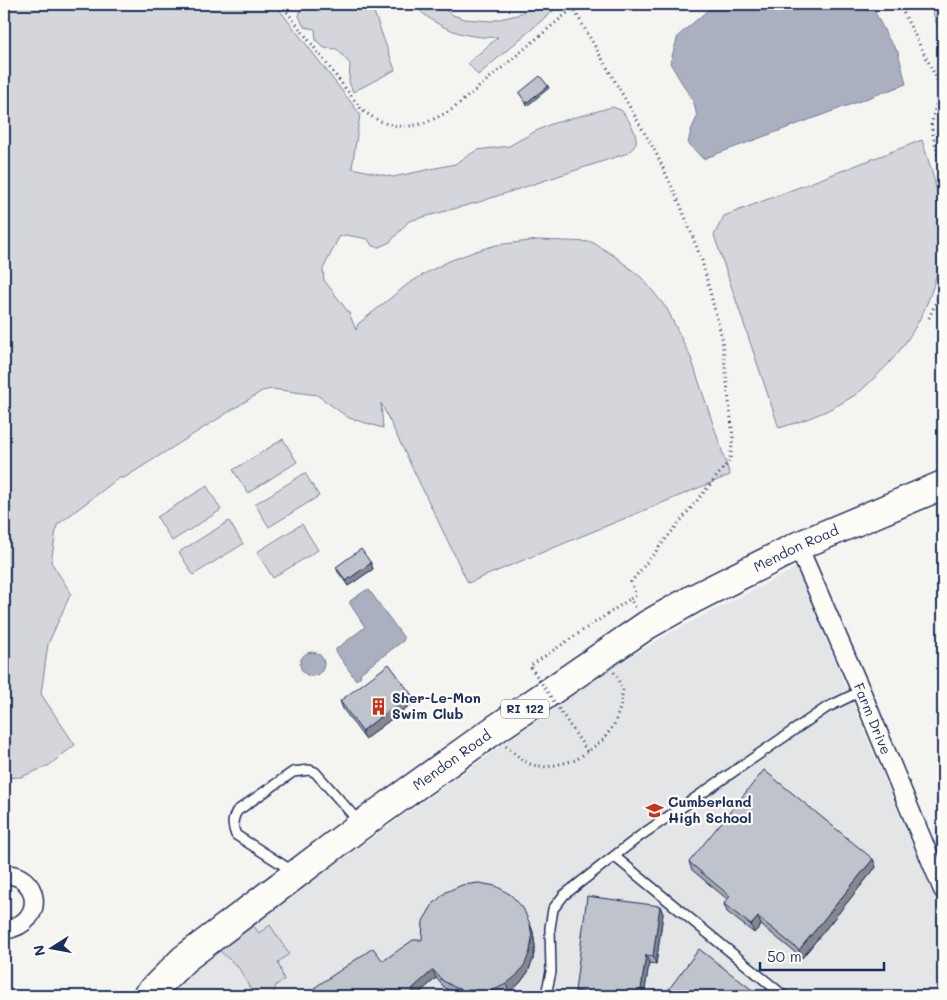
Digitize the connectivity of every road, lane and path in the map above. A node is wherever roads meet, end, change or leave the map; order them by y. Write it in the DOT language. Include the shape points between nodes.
graph roads {
  1 [pos="281,4"];
  2 [pos="578,4"];
  3 [pos="899,4"];
  4 [pos="573,8"];
  5 [pos="943,178"];
  6 [pos="943,285"];
  7 [pos="929,318"];
  8 [pos="943,485"];
  9 [pos="798,546"];
  10 [pos="630,599"];
  11 [pos="639,612"];
  12 [pos="613,670"];
  13 [pos="861,691"];
  14 [pos="501,740"];
  15 [pos="587,751"];
  16 [pos="361,825"];
  17 [pos="614,856"];
  18 [pos="296,874"];
  19 [pos="4,875"];
  20 [pos="943,890"];
  21 [pos="4,930"];
  22 [pos="147,996"];
  23 [pos="544,996"];
  24 [pos="784,996"];
  1 -- 4 [label="path" via="362,110 382,123 405,126 422,124 454,108"];
  2 -- 4 [label="path"];
  3 -- 5 [label="path" via="937,79 938,95 931,126"];
  4 -- 10 [label="path" via="656,153 702,261 722,338 733,437 730,460 631,582 636,596"];
  6 -- 7 [label="path"];
  8 -- 9 [label="main road, Mendon Road / RI 122"];
  9 -- 13 [label="street, Farm Drive"];
  9 -- 16 [label="main road, Mendon Road / RI 122" via="647,625"];
  10 -- 11 [label="path"];
  10 -- 15 [label="path, bridge" via="530,666"];
  12 -- 15 [label="path" via="623,689 620,708 614,725 603,740"];
  13 -- 17 [label="lane" via="826,708"];
  13 -- 20 [label="street, Farm Drive"];
  14 -- 15 [label="path" via="522,760 547,767 576,760"];
  16 -- 18 [label="main road, Mendon Road / RI 122"];
  16 -- 18 [label="lane" via="315,772 309,770 293,772 237,811 233,818 236,835"];
  17 -- 23 [label="lane" via="564,895 554,909 550,928 551,972"];
  17 -- 24 [label="lane"];
  18 -- 22 [label="main road, Mendon Road / RI 122" via="184,959"];
  19 -- 21 [label="street" via="24,880 34,896 34,906 25,922"];
}
